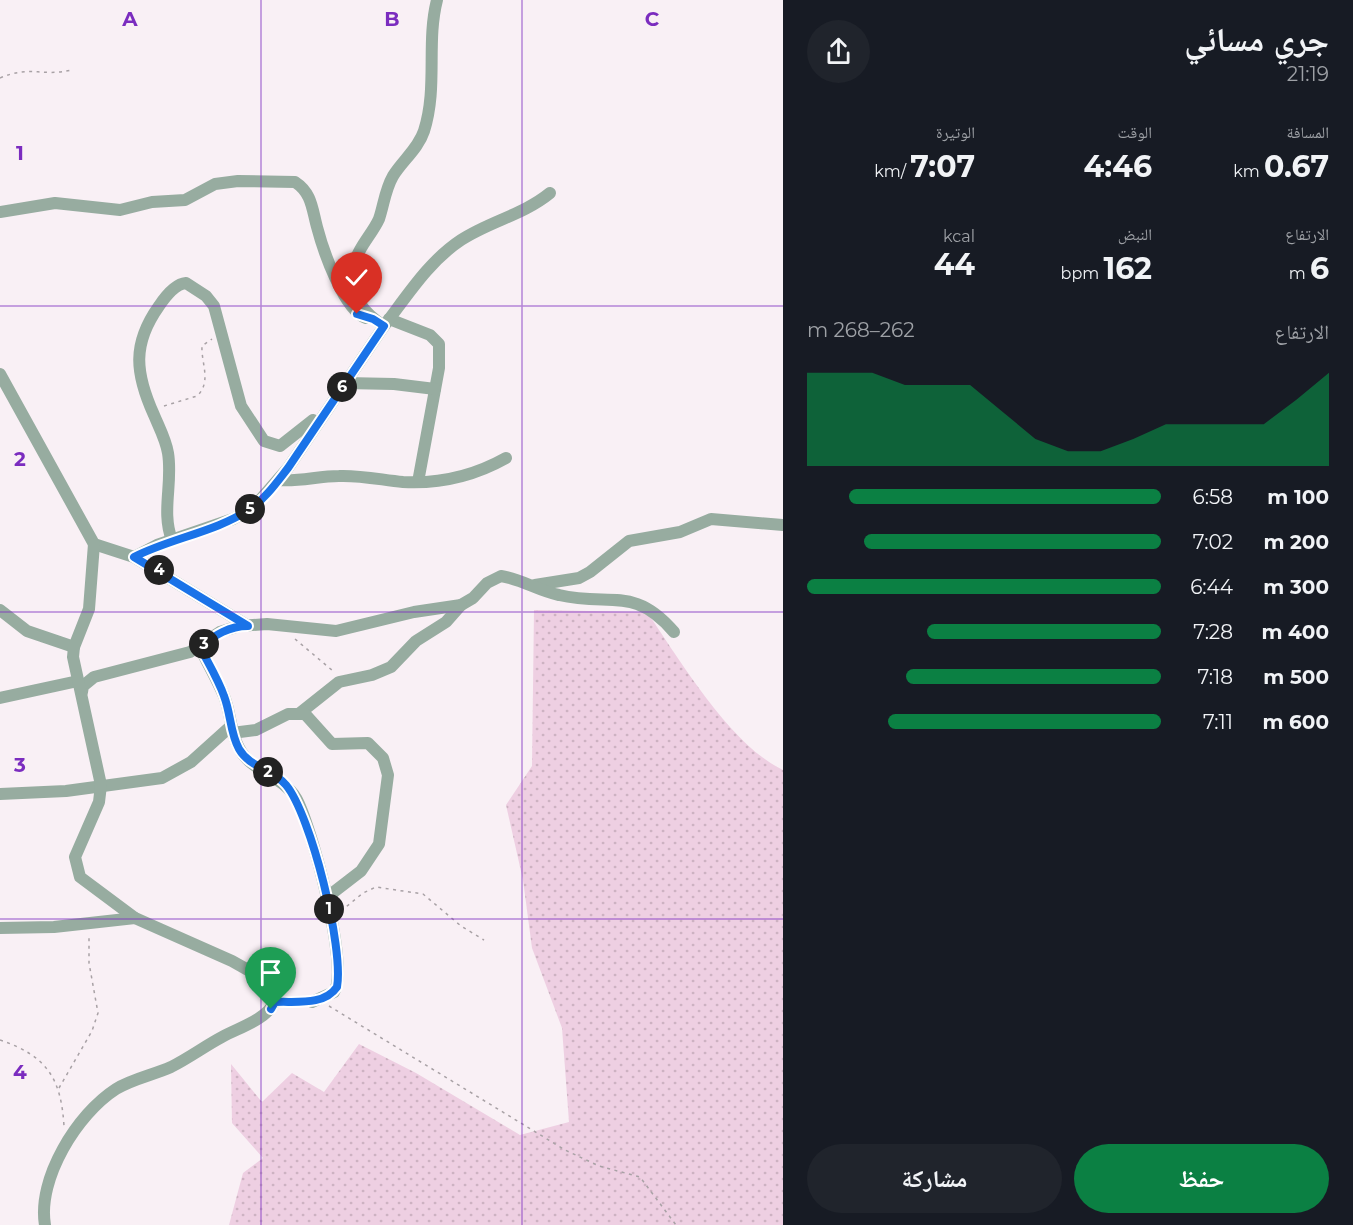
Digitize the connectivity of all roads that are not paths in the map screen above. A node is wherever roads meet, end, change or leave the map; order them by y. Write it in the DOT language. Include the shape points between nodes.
graph roads {
  1 [pos="437,0"];
  2 [pos="550,194"];
  3 [pos="0,212"];
  4 [pos="382,321"];
  5 [pos="0,374"];
  6 [pos="345,383"];
  7 [pos="435,389"];
  8 [pos="332,402"];
  9 [pos="506,458"];
  10 [pos="278,480"];
  11 [pos="418,482"];
  12 [pos="783,525"];
  13 [pos="172,540"];
  14 [pos="93,544"];
  15 [pos="134,557"];
  16 [pos="532,585"];
  17 [pos="461,605"];
  18 [pos="0,610"];
  19 [pos="248,626"];
  20 [pos="674,632"];
  21 [pos="74,647"];
  22 [pos="200,647"];
  23 [pos="80,687"];
  24 [pos="0,698"];
  25 [pos="300,713"];
  26 [pos="232,729"];
  27 [pos="101,785"];
  28 [pos="0,794"];
  29 [pos="326,898"];
  30 [pos="135,918"];
  31 [pos="0,928"];
  32 [pos="312,1002"];
  33 [pos="45,1225"];
  1 -- 4 [label="street" via="430,33 432,89 424,130 387,188 379,218 354,261 351,277 356,299"];
  2 -- 4 [label="street" via="533,207 460,241"];
  3 -- 4 [label="street" via="55,202 120,210 152,202 185,200 226,182 295,182 308,195 323,246 346,300 357,314"];
  4 -- 6 [label="street"];
  4 -- 7 [label="street" via="430,335 439,344"];
  5 -- 14 [label="street"];
  6 -- 7 [label="street"];
  6 -- 8 [label="street"];
  7 -- 11 [label="street"];
  8 -- 10 [label="street"];
  8 -- 13 [label="street" via="290,440 280,446 271,445 258,434 242,406 214,306 186,283 169,293 145,329 138,356 140,374 169,456 166,518"];
  9 -- 11 [label="street" via="489,468 457,477"];
  10 -- 11 [label="street" via="336,476"];
  10 -- 13 [label="street" via="253,508"];
  12 -- 16 [label="street" via="711,519 680,532 629,541 579,578"];
  13 -- 15 [label="street"];
  14 -- 15 [label="street"];
  14 -- 21 [label="street" via="89,609"];
  15 -- 19 [label="street"];
  16 -- 17 [label="street" via="496,577"];
  16 -- 20 [label="street" via="571,598 632,600 659,616"];
  17 -- 19 [label="street" via="336,631 267,624"];
  17 -- 25 [label="street" via="446,622 416,641 392,667 341,681"];
  18 -- 21 [label="street" via="27,631"];
  19 -- 22 [label="street" via="220,632"];
  21 -- 23 [label="street"];
  22 -- 23 [label="street" via="94,677"];
  22 -- 26 [label="street" via="224,696"];
  23 -- 24 [label="street"];
  23 -- 27 [label="street"];
  25 -- 26 [label="street" via="280,717 256,730"];
  25 -- 29 [label="street" via="309,717 332,744 371,744 383,758 388,775 382,832 375,854 361,871"];
  26 -- 27 [label="street" via="172,774"];
  26 -- 29 [label="street" via="240,752 248,761 284,782 296,798"];
  27 -- 28 [label="street"];
  27 -- 30 [label="street" via="99,802 76,850 76,868 86,884"];
  29 -- 32 [label="street" via="339,964 337,987 328,996"];
  30 -- 31 [label="street"];
  30 -- 33 [label="street" via="251,972 269,984 275,1002 257,1019 172,1066 124,1084 103,1100 76,1132 49,1175 43,1204"];
}
